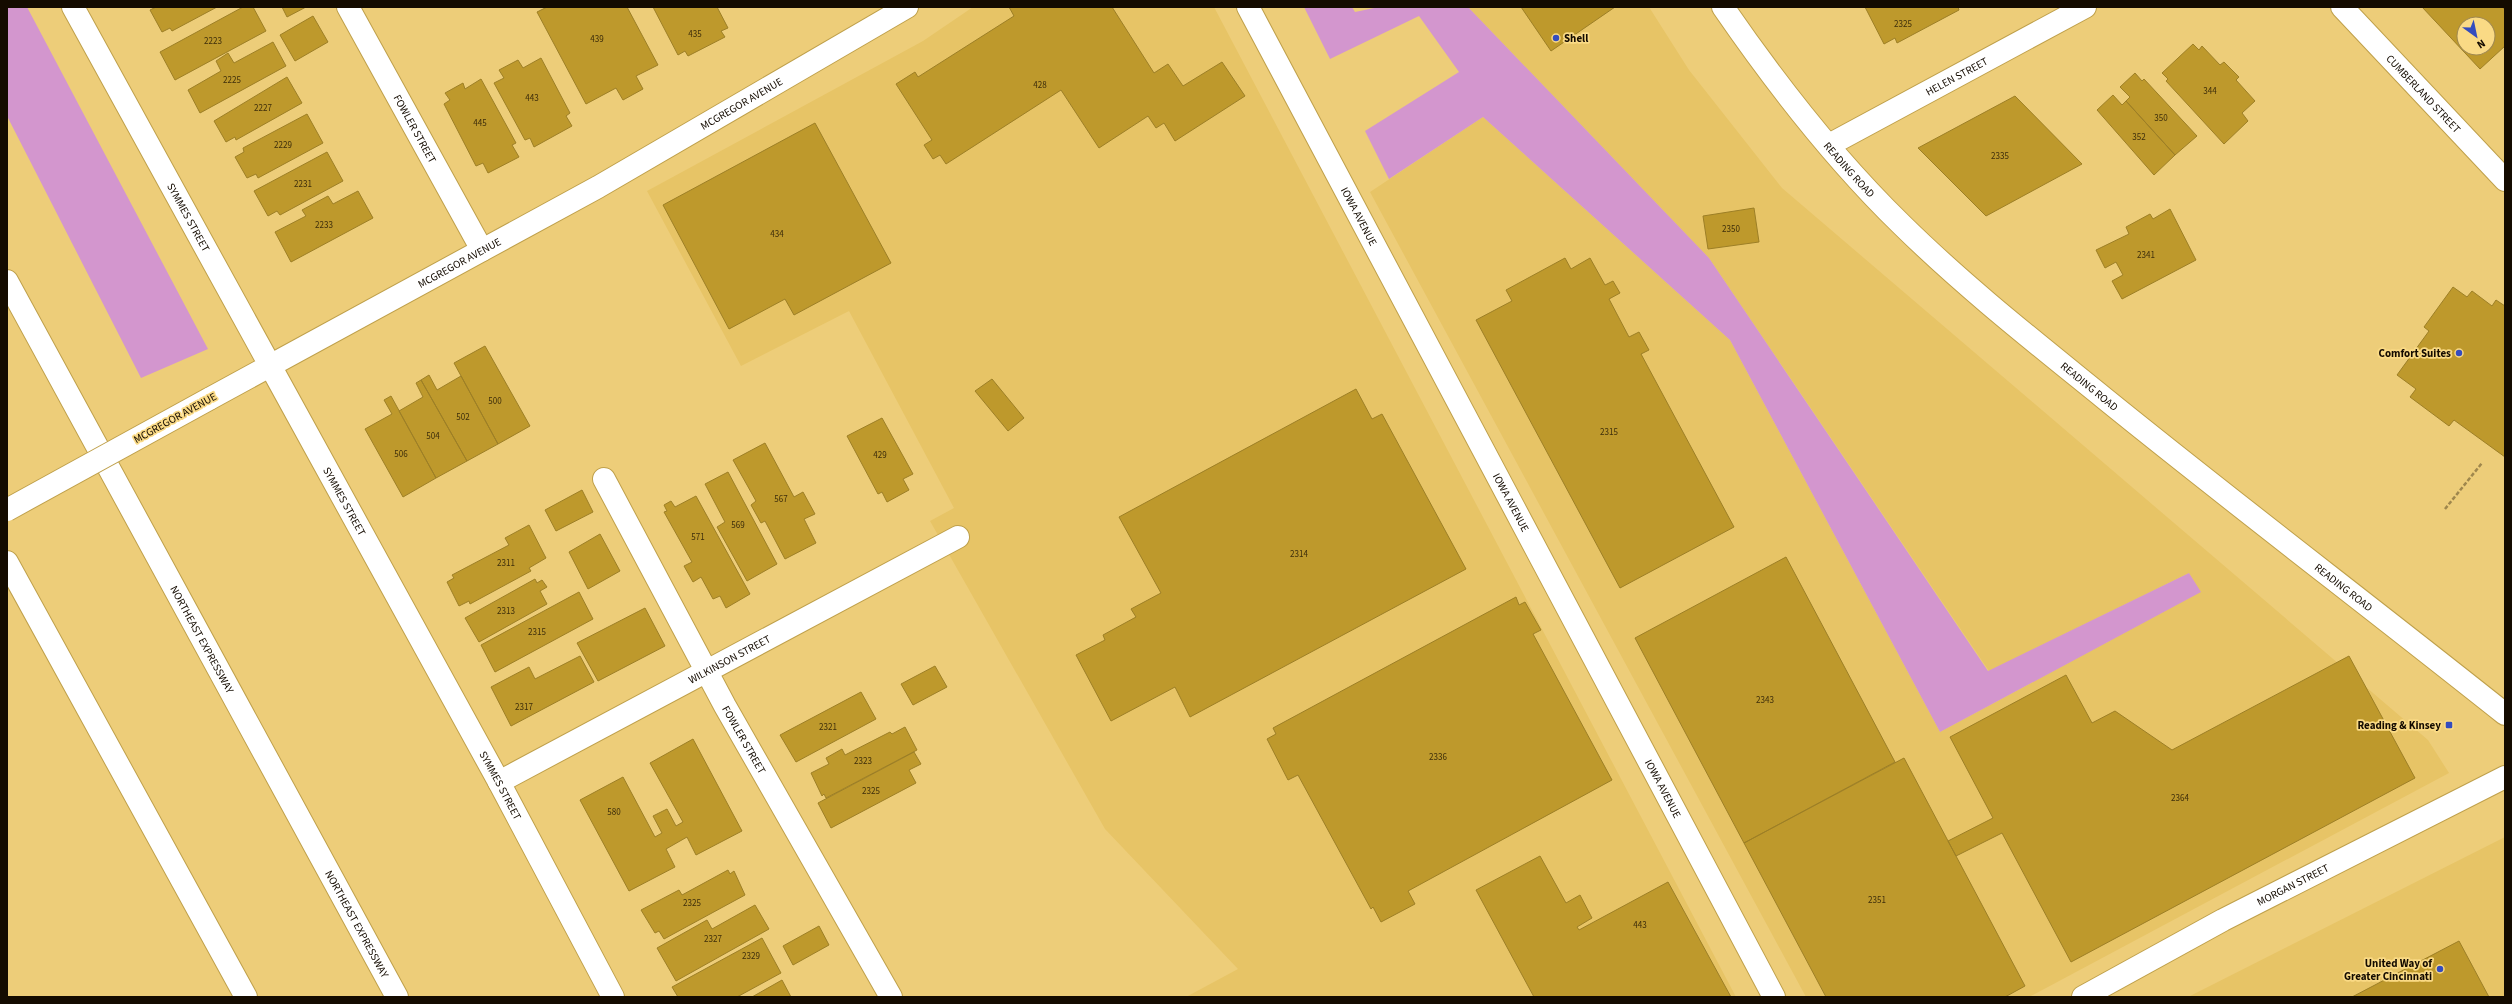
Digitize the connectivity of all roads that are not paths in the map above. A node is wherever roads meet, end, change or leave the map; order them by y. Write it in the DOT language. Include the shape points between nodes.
graph roads {
  1 [pos="73,7"];
  2 [pos="348,7"];
  3 [pos="907,7"];
  4 [pos="1248,7"];
  5 [pos="1723,7"];
  6 [pos="2085,7"];
  7 [pos="2342,7"];
  8 [pos="1829,145"];
  9 [pos="2505,180"];
  10 [pos="482,250"];
  11 [pos="7,281"];
  12 [pos="270,366"];
  13 [pos="604,479"];
  14 [pos="7,510"];
  15 [pos="958,537"];
  16 [pos="7,562"];
  17 [pos="706,670"];
  18 [pos="2505,714"];
  19 [pos="2505,777"];
  20 [pos="500,782"];
  21 [pos="246,997"];
  22 [pos="397,997"];
  23 [pos="614,997"];
  24 [pos="891,997"];
  25 [pos="1774,997"];
  26 [pos="2083,997"];
  1 -- 12 [label="main road, SYMMES STREET"];
  2 -- 10 [label="main road, FOWLER STREET"];
  3 -- 10 [label="main road, MCGREGOR AVENUE" via="598,187"];
  4 -- 25 [label="main road, IOWA AVENUE"];
  5 -- 8 [label="main road, READING ROAD"];
  6 -- 8 [label="main road, HELEN STREET"];
  7 -- 9 [label="main road, CUMBERLAND STREET"];
  8 -- 18 [label="main road, READING ROAD" via="1900,223 1978,295 2229,499 2378,612"];
  10 -- 12 [label="main road, MCGREGOR AVENUE"];
  11 -- 22 [label="main road, NORTHEAST EXPRESSWAY"];
  12 -- 14 [label="main road, MCGREGOR AVENUE, bridge"];
  12 -- 20 [label="main road, SYMMES STREET"];
  13 -- 17 [label="main road, FOWLER STREET"];
  15 -- 17 [label="main road, WILKINSON STREET"];
  16 -- 21 [label="main road"];
  17 -- 20 [label="main road, WILKINSON STREET"];
  17 -- 24 [label="main road, FOWLER STREET"];
  19 -- 26 [label="main road, MORGAN STREET" via="2223,920"];
  20 -- 23 [label="main road, SYMMES STREET"];
}
